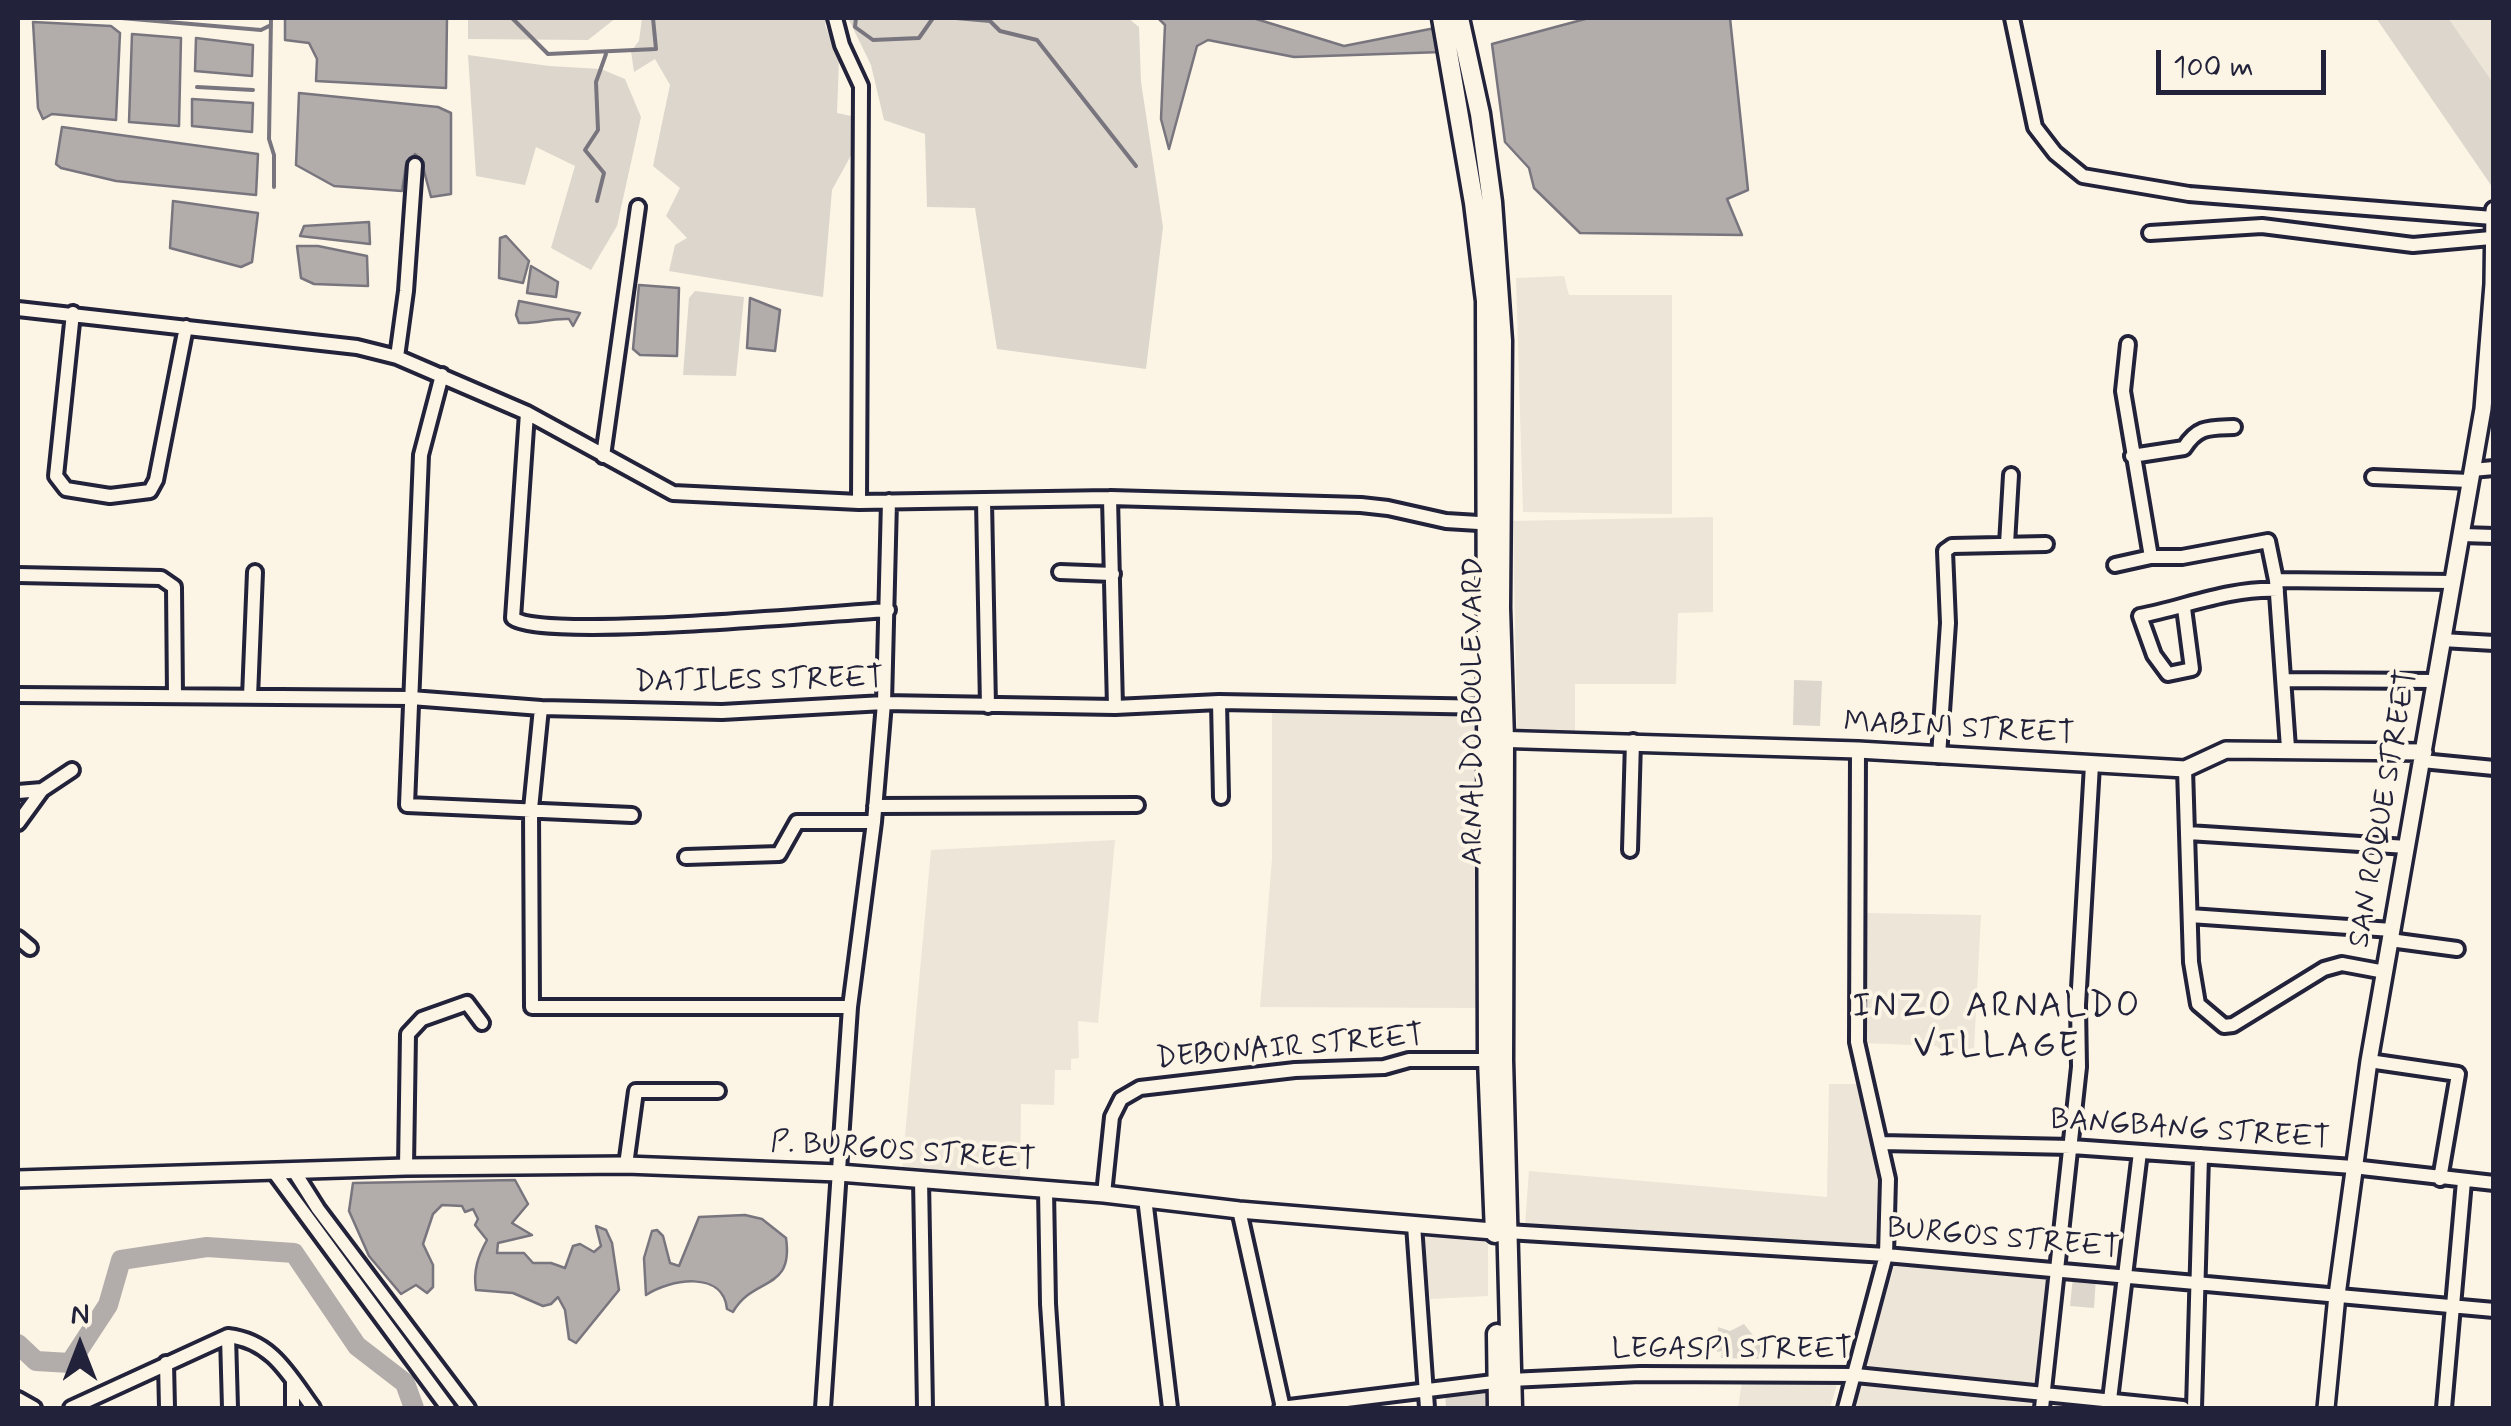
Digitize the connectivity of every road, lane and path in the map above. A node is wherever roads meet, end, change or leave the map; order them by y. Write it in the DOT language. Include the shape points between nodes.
graph roads {
  1 [pos="834,18"];
  2 [pos="1442,18"];
  3 [pos="1458,18"];
  4 [pos="2012,18"];
  5 [pos="415,165"];
  6 [pos="638,207"];
  7 [pos="2494,210"];
  8 [pos="2492,218"];
  9 [pos="2150,234"];
  10 [pos="2492,238"];
  11 [pos="18,309"];
  12 [pos="73,314"];
  13 [pos="186,328"];
  14 [pos="2128,344"];
  15 [pos="397,357"];
  16 [pos="442,375"];
  17 [pos="2488,408"];
  18 [pos="527,413"];
  19 [pos="2234,427"];
  20 [pos="603,456"];
  21 [pos="2132,456"];
  22 [pos="2494,468"];
  23 [pos="2011,475"];
  24 [pos="2471,475"];
  25 [pos="2373,477"];
  26 [pos="1110,498"];
  27 [pos="889,501"];
  28 [pos="984,501"];
  29 [pos="859,502"];
  30 [pos="1494,524"];
  31 [pos="2462,535"];
  32 [pos="2494,536"];
  33 [pos="2007,544"];
  34 [pos="2046,544"];
  35 [pos="2152,558"];
  36 [pos="2114,565"];
  37 [pos="255,572"];
  38 [pos="1060,572"];
  39 [pos="1114,574"];
  40 [pos="18,575"];
  41 [pos="2452,582"];
  42 [pos="2276,585"];
  43 [pos="2184,608"];
  44 [pos="888,610"];
  45 [pos="2442,640"];
  46 [pos="2494,644"];
  47 [pos="2284,680"];
  48 [pos="2434,682"];
  49 [pos="18,694"];
  50 [pos="175,696"];
  51 [pos="250,696"];
  52 [pos="411,698"];
  53 [pos="1219,702"];
  54 [pos="884,704"];
  55 [pos="988,706"];
  56 [pos="1115,707"];
  57 [pos="1494,707"];
  58 [pos="541,708"];
  59 [pos="1496,740"];
  60 [pos="1633,742"];
  61 [pos="2288,748"];
  62 [pos="1858,750"];
  63 [pos="1940,756"];
  64 [pos="2423,757"];
  65 [pos="2092,765"];
  66 [pos="2185,768"];
  67 [pos="2494,768"];
  68 [pos="72,770"];
  69 [pos="42,790"];
  70 [pos="18,792"];
  71 [pos="1221,797"];
  72 [pos="1138,805"];
  73 [pos="876,806"];
  74 [pos="531,809"];
  75 [pos="632,815"];
  76 [pos="874,822"];
  77 [pos="18,823"];
  78 [pos="2188,832"];
  79 [pos="2407,847"];
  80 [pos="1630,850"];
  81 [pos="686,856"];
  82 [pos="2190,916"];
  83 [pos="2391,935"];
  84 [pos="18,938"];
  85 [pos="30,948"];
  86 [pos="2457,948"];
  87 [pos="2385,972"];
  88 [pos="850,1006"];
  89 [pos="482,1022"];
  90 [pos="1496,1060"];
  91 [pos="2369,1061"];
  92 [pos="718,1091"];
  93 [pos="1881,1143"];
  94 [pos="2072,1148"];
  95 [pos="2140,1152"];
  96 [pos="2200,1156"];
  97 [pos="626,1165"];
  98 [pos="406,1166"];
  99 [pos="2353,1168"];
  100 [pos="274,1172"];
  101 [pos="294,1172"];
  102 [pos="839,1173"];
  103 [pos="18,1179"];
  104 [pos="921,1179"];
  105 [pos="2440,1179"];
  106 [pos="2464,1180"];
  107 [pos="2494,1183"];
  108 [pos="1046,1190"];
  109 [pos="1104,1194"];
  110 [pos="1145,1198"];
  111 [pos="1239,1210"];
  112 [pos="1414,1225"];
  113 [pos="1501,1232"];
  114 [pos="1886,1255"];
  115 [pos="2054,1270"];
  116 [pos="2127,1276"];
  117 [pos="2198,1285"];
  118 [pos="2337,1295"];
  119 [pos="2450,1307"];
  120 [pos="2494,1310"];
  121 [pos="228,1336"];
  122 [pos="166,1363"];
  123 [pos="1856,1374"];
  124 [pos="292,1380"];
  125 [pos="1504,1380"];
  126 [pos="1425,1388"];
  127 [pos="108,1390"];
  128 [pos="2044,1392"];
  129 [pos="18,1398"];
  130 [pos="2110,1404"];
  131 [pos="34,1408"];
  132 [pos="72,1408"];
  133 [pos="108,1408"];
  134 [pos="168,1408"];
  135 [pos="230,1408"];
  136 [pos="293,1408"];
  137 [pos="313,1408"];
  138 [pos="448,1408"];
  139 [pos="468,1408"];
  140 [pos="824,1408"];
  141 [pos="926,1408"];
  142 [pos="1055,1408"];
  143 [pos="1170,1408"];
  144 [pos="1283,1408"];
  145 [pos="1428,1408"];
  146 [pos="1498,1408"];
  147 [pos="1512,1408"];
  148 [pos="1845,1408"];
  149 [pos="2042,1408"];
  150 [pos="2183,1408"];
  151 [pos="2194,1408"];
  152 [pos="2326,1408"];
  153 [pos="2444,1408"];
  1 -- 29 [label="street" via="861,86"];
  2 -- 30 [label="highway, ARNALDO BOULEVARD" via="1486,301"];
  3 -- 30 [label="highway, ARNALDO BOULEVARD" via="1494,221 1502,341"];
  4 -- 8 [label="street" via="2035,126 2083,176 2189,194"];
  5 -- 15 [label="street"];
  6 -- 20 [label="street"];
  7 -- 8 [label="main road, SAN ROQUE STREET"];
  8 -- 10 [label="main road, SAN ROQUE STREET"];
  9 -- 10 [label="street" via="2262,226 2413,245"];
  10 -- 17 [label="main road, SAN ROQUE STREET"];
  11 -- 12 [label="street"];
  12 -- 13 [label="street"];
  12 -- 13 [label="street" via="56,476 66,489 110,496 150,491 156,480"];
  13 -- 15 [label="street"];
  14 -- 21 [label="street" via="2123,391"];
  15 -- 16 [label="street"];
  16 -- 18 [label="street"];
  16 -- 52 [label="street" via="421,455"];
  17 -- 24 [label="main road, SAN ROQUE STREET"];
  18 -- 20 [label="street"];
  18 -- 44 [label="street" via="513,618 520,624 647,625"];
  19 -- 21 [label="street" via="2205,428 2184,448"];
  20 -- 29 [label="street" via="674,494"];
  21 -- 35 [label="street"];
  22 -- 24 [label="street"];
  23 -- 33 [label="street"];
  24 -- 25 [label="street"];
  24 -- 31 [label="main road, SAN ROQUE STREET"];
  26 -- 28 [label="street"];
  26 -- 30 [label="street" via="1361,505"];
  26 -- 39 [label="street"];
  27 -- 28 [label="street"];
  27 -- 29 [label="street"];
  27 -- 44 [label="street"];
  28 -- 55 [label="street"];
  30 -- 57 [label="highway, ARNALDO BOULEVARD"];
  31 -- 32 [label="street"];
  31 -- 41 [label="main road, SAN ROQUE STREET"];
  33 -- 34 [label="street"];
  33 -- 63 [label="street" via="1946,550"];
  35 -- 36 [label="street"];
  35 -- 42 [label="street" via="2268,541"];
  37 -- 51 [label="street"];
  38 -- 39 [label="street"];
  39 -- 56 [label="street"];
  40 -- 50 [label="street" via="161,578 174,587"];
  41 -- 42 [label="street"];
  41 -- 45 [label="main road, SAN ROQUE STREET"];
  42 -- 43 [label="street"];
  42 -- 47 [label="street"];
  43 -- 43 [label="street" via="2192,669 2168,674 2140,616"];
  44 -- 54 [label="street"];
  45 -- 46 [label="street"];
  45 -- 48 [label="main road, SAN ROQUE STREET"];
  47 -- 48 [label="street"];
  47 -- 61 [label="street"];
  48 -- 64 [label="main road, SAN ROQUE STREET"];
  49 -- 50 [label="street, DATILES STREET"];
  50 -- 51 [label="street, DATILES STREET"];
  51 -- 52 [label="street, DATILES STREET"];
  52 -- 58 [label="street, DATILES STREET"];
  52 -- 74 [label="street" via="407,805"];
  53 -- 56 [label="street, DATILES STREET"];
  53 -- 57 [label="street, DATILES STREET"];
  53 -- 71 [label="street"];
  54 -- 55 [label="street, DATILES STREET"];
  54 -- 58 [label="street, DATILES STREET" via="722,712"];
  54 -- 73 [label="street"];
  55 -- 56 [label="street, DATILES STREET"];
  57 -- 59 [label="highway, ARNALDO BOULEVARD"];
  58 -- 74 [label="street"];
  59 -- 60 [label="main road, MABINI STREET"];
  59 -- 90 [label="highway, ARNALDO BOULEVARD"];
  60 -- 62 [label="main road, MABINI STREET"];
  60 -- 80 [label="street"];
  61 -- 64 [label="main road, MABINI STREET"];
  61 -- 66 [label="main road, MABINI STREET" via="2226,750"];
  62 -- 63 [label="main road, MABINI STREET"];
  62 -- 93 [label="street" via="1857,1042"];
  63 -- 65 [label="main road, MABINI STREET"];
  64 -- 67 [label="street"];
  64 -- 79 [label="main road, SAN ROQUE STREET"];
  65 -- 66 [label="main road, MABINI STREET"];
  65 -- 94 [label="street"];
  66 -- 78 [label="street"];
  68 -- 69 [label="street"];
  69 -- 70 [label="street"];
  69 -- 77 [label="street"];
  72 -- 73 [label="street"];
  73 -- 76 [label="street"];
  74 -- 75 [label="street"];
  74 -- 88 [label="street" via="532,1007"];
  76 -- 81 [label="street" via="797,822 779,854"];
  76 -- 88 [label="street"];
  78 -- 79 [label="street"];
  78 -- 82 [label="street"];
  79 -- 83 [label="main road, SAN ROQUE STREET"];
  82 -- 83 [label="street"];
  82 -- 87 [label="street" via="2198,1004 2224,1026 2324,970 2342,964"];
  83 -- 86 [label="street"];
  83 -- 87 [label="main road, SAN ROQUE STREET"];
  84 -- 85 [label="street"];
  87 -- 91 [label="main road, SAN ROQUE STREET"];
  88 -- 102 [label="street"];
  89 -- 98 [label="street" via="467,1003 422,1019 408,1034"];
  90 -- 109 [label="street, DEBONAIR STREET" via="1408,1060 1140,1088 1121,1099 1112,1118"];
  90 -- 113 [label="highway, ARNALDO BOULEVARD"];
  91 -- 99 [label="main road, SAN ROQUE STREET"];
  91 -- 105 [label="street" via="2458,1074"];
  92 -- 97 [label="street" via="636,1091"];
  93 -- 94 [label="street, BANGBANG STREET"];
  93 -- 114 [label="street" via="1888,1179"];
  94 -- 95 [label="street, BANGBANG STREET"];
  94 -- 115 [label="street"];
  95 -- 96 [label="street, BANGBANG STREET"];
  95 -- 116 [label="street"];
  96 -- 99 [label="street, BANGBANG STREET"];
  96 -- 117 [label="street"];
  97 -- 98 [label="main road, P. BURGOS STREET"];
  97 -- 102 [label="main road, P. BURGOS STREET"];
  98 -- 101 [label="main road, P. BURGOS STREET"];
  99 -- 105 [label="street, BANGBANG STREET"];
  99 -- 118 [label="main road, SAN ROQUE STREET"];
  100 -- 101 [label="main road, P. BURGOS STREET"];
  100 -- 103 [label="main road, P. BURGOS STREET"];
  100 -- 138 [label="street"];
  101 -- 139 [label="street"];
  102 -- 104 [label="main road, P. BURGOS STREET"];
  102 -- 140 [label="street"];
  104 -- 108 [label="main road, P. BURGOS STREET"];
  104 -- 141 [label="street"];
  105 -- 106 [label="street, BANGBANG STREET"];
  106 -- 107 [label="street, BANGBANG STREET"];
  106 -- 119 [label="street"];
  108 -- 109 [label="main road, P. BURGOS STREET"];
  108 -- 142 [label="street"];
  109 -- 110 [label="main road, P. BURGOS STREET"];
  110 -- 111 [label="main road, P. BURGOS STREET"];
  110 -- 143 [label="street"];
  111 -- 112 [label="main road, P. BURGOS STREET"];
  111 -- 144 [label="street"];
  112 -- 113 [label="main road, P. BURGOS STREET"];
  112 -- 126 [label="street"];
  113 -- 114 [label="street, BURGOS STREET"];
  113 -- 125 [label="highway, ARNALDO BOULEVARD"];
  114 -- 115 [label="street, BURGOS STREET"];
  114 -- 123 [label="street"];
  115 -- 116 [label="street, BURGOS STREET"];
  115 -- 128 [label="street"];
  116 -- 117 [label="street, BURGOS STREET"];
  116 -- 130 [label="street"];
  117 -- 118 [label="street, BURGOS STREET"];
  117 -- 151 [label="street"];
  118 -- 119 [label="street, BURGOS STREET"];
  118 -- 152 [label="main road, SAN ROQUE STREET"];
  119 -- 120 [label="street, BURGOS STREET"];
  119 -- 153 [label="street"];
  121 -- 122 [label="street"];
  121 -- 124 [label="street" via="271,1351"];
  121 -- 135 [label="street"];
  122 -- 127 [label="street"];
  122 -- 134 [label="street"];
  123 -- 125 [label="street, LEGASPI STREET"];
  123 -- 128 [label="street, LEGASPI STREET"];
  123 -- 148 [label="street"];
  124 -- 136 [label="street"];
  124 -- 137 [label="street"];
  125 -- 126 [label="street, LEGASPI STREET"];
  125 -- 146 [label="highway, ARNALDO BOULEVARD"];
  125 -- 147 [label="highway, ARNALDO BOULEVARD"];
  126 -- 144 [label="street, LEGASPI STREET"];
  126 -- 145 [label="street"];
  127 -- 132 [label="street"];
  127 -- 133 [label="street"];
  128 -- 130 [label="street, LEGASPI STREET"];
  128 -- 149 [label="street"];
  129 -- 131 [label="street"];
  130 -- 150 [label="street, LEGASPI STREET"];
}
